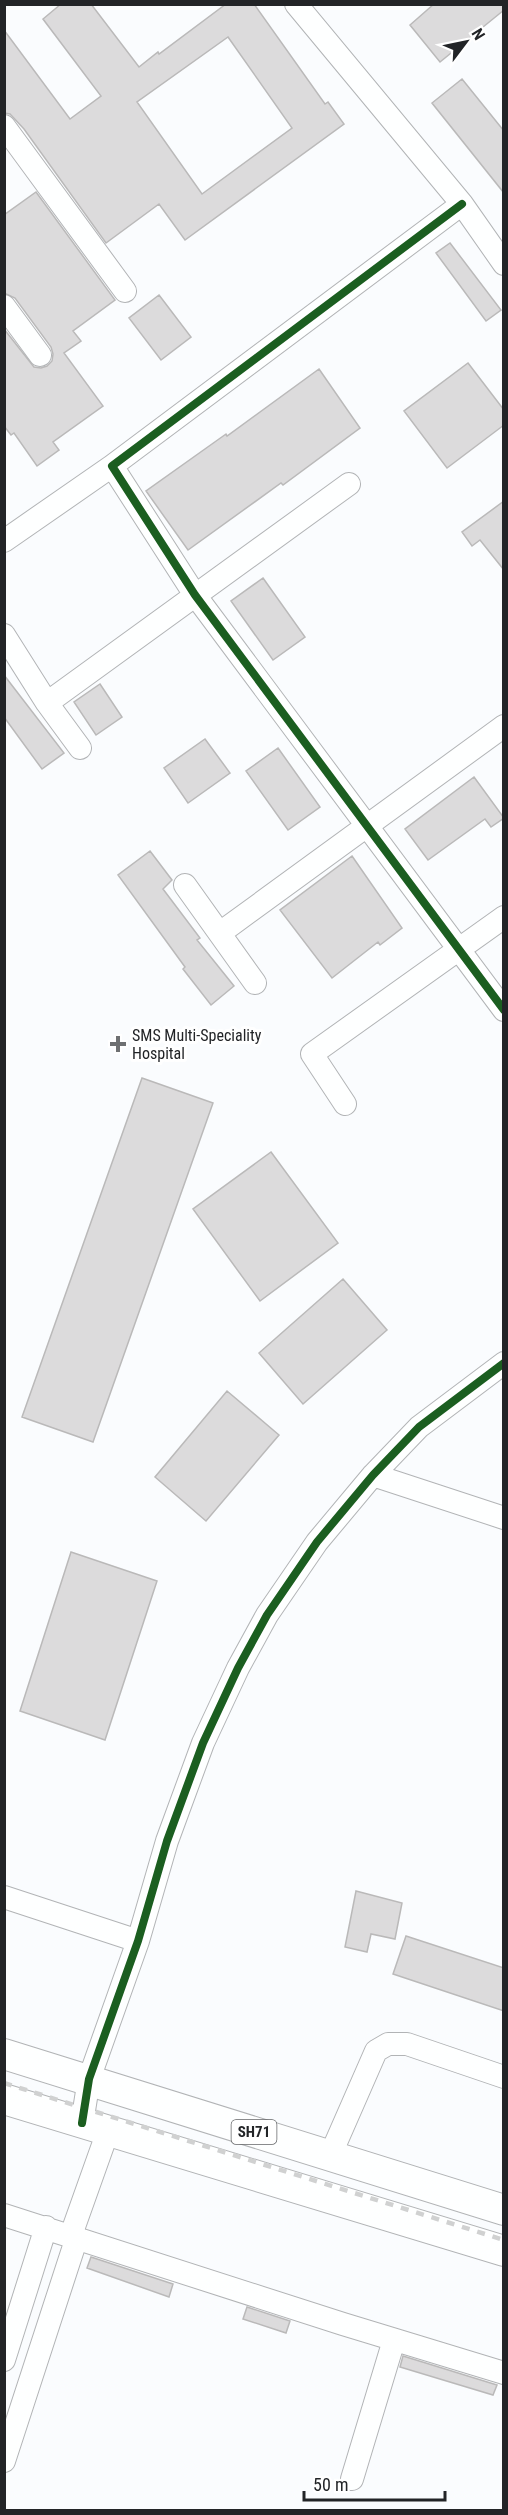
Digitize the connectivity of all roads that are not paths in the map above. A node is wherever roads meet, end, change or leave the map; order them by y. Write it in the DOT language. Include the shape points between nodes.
graph roads {
  1 [pos="296,4"];
  2 [pos="4,126"];
  3 [pos="462,204"];
  4 [pos="504,264"];
  5 [pos="125,291"];
  6 [pos="4,306"];
  7 [pos="40,355"];
  8 [pos="112,466"];
  9 [pos="349,484"];
  10 [pos="4,541"];
  11 [pos="195,595"];
  12 [pos="4,635"];
  13 [pos="46,703"];
  14 [pos="504,726"];
  15 [pos="80,748"];
  16 [pos="366,825"];
  17 [pos="185,885"];
  18 [pos="504,917"];
  19 [pos="220,933"];
  20 [pos="458,949"];
  21 [pos="255,983"];
  22 [pos="504,1010"];
  23 [pos="345,1104"];
  24 [pos="504,1363"];
  25 [pos="373,1474"];
  26 [pos="504,1518"];
  27 [pos="4,1897"];
  28 [pos="138,1941"];
  29 [pos="4,2054"];
  30 [pos="504,2077"];
  31 [pos="89,2079"];
  32 [pos="4,2099"];
  33 [pos="95,2127"];
  34 [pos="330,2156"];
  35 [pos="504,2210"];
  36 [pos="4,2215"];
  37 [pos="46,2227"];
  38 [pos="74,2236"];
  39 [pos="504,2251"];
  40 [pos="394,2340"];
  41 [pos="4,2360"];
  42 [pos="504,2373"];
  43 [pos="4,2461"];
  44 [pos="352,2479"];
  1 -- 3 [label="street"];
  2 -- 5 [label="street"];
  3 -- 4 [label="street"];
  3 -- 8 [label="street"];
  6 -- 7 [label="street"];
  8 -- 10 [label="street"];
  8 -- 11 [label="street"];
  9 -- 11 [label="street"];
  11 -- 13 [label="street"];
  11 -- 16 [label="street"];
  12 -- 13 [label="street"];
  13 -- 15 [label="street"];
  14 -- 16 [label="street"];
  16 -- 19 [label="street"];
  16 -- 20 [label="street"];
  17 -- 19 [label="street"];
  18 -- 20 [label="street"];
  19 -- 21 [label="street"];
  20 -- 22 [label="street"];
  20 -- 23 [label="street" via="312,1054"];
  24 -- 25 [label="street" via="418,1427"];
  25 -- 26 [label="street"];
  25 -- 28 [label="street" via="317,1542 267,1615 238,1668 203,1743 167,1840"];
  27 -- 28 [label="street"];
  28 -- 31 [label="street"];
  29 -- 31 [label="main road, SH71"];
  30 -- 34 [label="street" via="406,2044 388,2044 376,2051"];
  31 -- 33 [label="street"];
  31 -- 34 [label="main road, SH71"];
  32 -- 33 [label="main road, SH71"];
  33 -- 38 [label="street"];
  33 -- 39 [label="main road, SH71"];
  34 -- 35 [label="main road, SH71"];
  36 -- 37 [label="street"];
  37 -- 38 [label="street"];
  37 -- 41 [label="street"];
  38 -- 40 [label="street"];
  38 -- 43 [label="street"];
  40 -- 42 [label="street"];
  40 -- 44 [label="street"];
}
